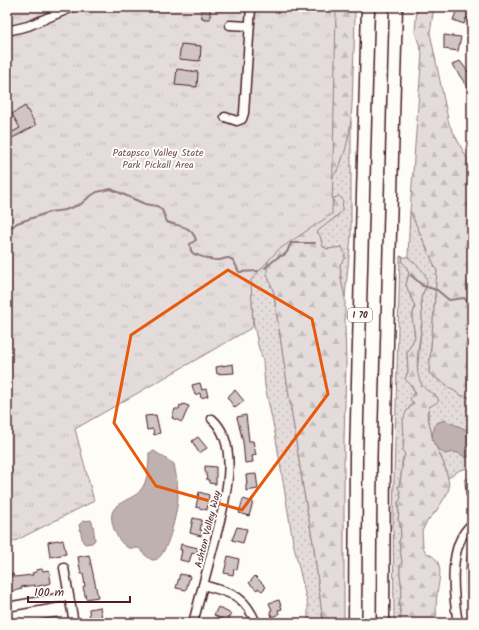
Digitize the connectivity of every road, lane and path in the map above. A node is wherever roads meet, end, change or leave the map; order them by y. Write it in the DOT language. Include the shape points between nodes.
graph roads {
  1 [pos="72,7"];
  2 [pos="251,7"];
  3 [pos="368,7"];
  4 [pos="396,7"];
  5 [pos="230,25"];
  6 [pos="249,26"];
  7 [pos="7,31"];
  8 [pos="225,117"];
  9 [pos="212,418"];
  10 [pos="472,524"];
  11 [pos="64,568"];
  12 [pos="203,585"];
  13 [pos="69,596"];
  14 [pos="7,608"];
  15 [pos="74,623"];
  16 [pos="193,623"];
  17 [pos="256,623"];
  18 [pos="355,623"];
  19 [pos="383,623"];
  20 [pos="458,623"];
  1 -- 7 [label="street" via="28,26"];
  2 -- 6 [label="street"];
  3 -- 18 [label="highway, I 70" via="356,457"];
  4 -- 19 [label="highway" via="384,464"];
  5 -- 6 [label="street"];
  6 -- 8 [label="street" via="244,113 238,121"];
  9 -- 12 [label="street, Ashton Valley Way" via="224,435 228,475 227,492"];
  10 -- 20 [label="street" via="458,544 454,563"];
  11 -- 13 [label="street"];
  12 -- 16 [label="street, Ashton Valley Way"];
  12 -- 17 [label="street" via="227,592 245,602"];
  13 -- 14 [label="street"];
  13 -- 15 [label="street"];
}
